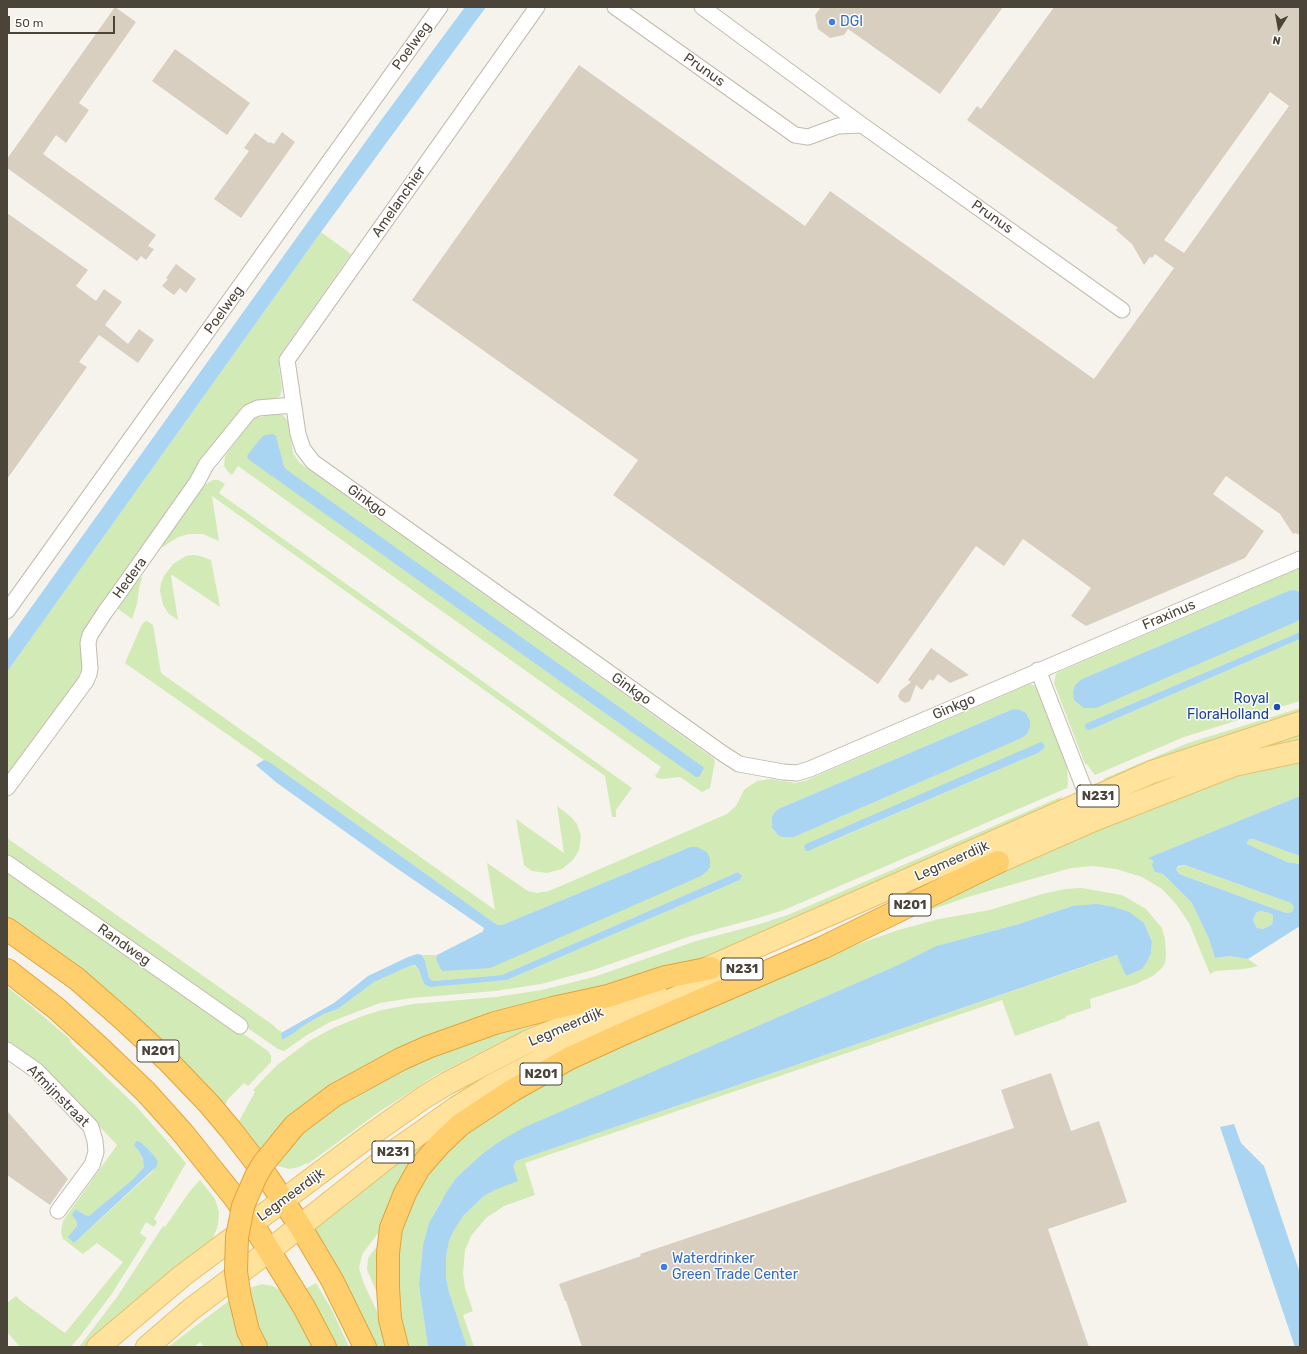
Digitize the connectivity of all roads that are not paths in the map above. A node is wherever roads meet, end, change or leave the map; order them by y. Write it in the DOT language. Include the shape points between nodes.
graph roads {
  1 [pos="440,7"];
  2 [pos="536,7"];
  3 [pos="615,7"];
  4 [pos="702,7"];
  5 [pos="862,125"];
  6 [pos="1122,310"];
  7 [pos="293,405"];
  8 [pos="1300,558"];
  9 [pos="7,611"];
  10 [pos="1038,670"];
  11 [pos="1300,723"];
  12 [pos="1300,751"];
  13 [pos="7,788"];
  14 [pos="1092,810"];
  15 [pos="998,862"];
  16 [pos="7,863"];
  17 [pos="7,929"];
  18 [pos="711,968"];
  19 [pos="7,970"];
  20 [pos="240,1026"];
  21 [pos="7,1050"];
  22 [pos="283,1200"];
  23 [pos="58,1211"];
  24 [pos="252,1223"];
  25 [pos="300,1226"];
  26 [pos="270,1250"];
  27 [pos="98,1347"];
  28 [pos="147,1347"];
  29 [pos="256,1347"];
  30 [pos="325,1347"];
  31 [pos="364,1347"];
  32 [pos="397,1347"];
  1 -- 9 [label="street, Poelweg"];
  2 -- 7 [label="street, Amelanchier" via="288,360"];
  3 -- 5 [label="street, Prunus" via="795,135 808,137 838,126"];
  4 -- 5 [label="street, Prunus"];
  5 -- 6 [label="street, Prunus"];
  7 -- 10 [label="street, Ginkgo" via="303,449 313,462 739,764 797,773 810,769"];
  7 -- 13 [label="street, Hedera" via="258,408 249,412 206,466 90,635 90,668 86,681"];
  8 -- 10 [label="street, Fraxinus"];
  10 -- 14 [label="street"];
  11 -- 14 [label="main road, Legmeerdijk / N231" via="1152,772"];
  12 -- 14 [label="main road, Legmeerdijk / N231" via="1234,765"];
  14 -- 15 [label="main road, Legmeerdijk / N231"];
  14 -- 18 [label="main road, Legmeerdijk / N231"];
  15 -- 25 [label="main road, Legmeerdijk / N231" via="965,873 605,1028 529,1066 456,1108 399,1148"];
  15 -- 32 [label="highway, N201" via="822,948 570,1058 513,1090 460,1126 419,1168 405,1193 391,1228 388,1288 390,1319"];
  16 -- 20 [label="street, Randweg"];
  17 -- 22 [label="highway, N201" via="77,979 168,1061 231,1130"];
  18 -- 22 [label="main road, Legmeerdijk / N231" via="527,1042 446,1084 369,1136"];
  18 -- 29 [label="highway, N231, bridge" via="666,977 608,996 495,1023 428,1047 400,1059 335,1095 295,1126 256,1176 244,1206 237,1237 237,1284 248,1331"];
  19 -- 24 [label="highway, N201" via="57,1009 146,1092 207,1163"];
  21 -- 23 [label="street, Afmijnstraat" via="38,1071 91,1127 96,1152 92,1165"];
  22 -- 24 [label="main road, Legmeerdijk / N231"];
  22 -- 25 [label="highway, N201"];
  24 -- 26 [label="highway, N201"];
  24 -- 27 [label="main road, Legmeerdijk / N231" via="182,1276"];
  25 -- 26 [label="main road, Legmeerdijk / N231"];
  25 -- 31 [label="highway, N201" via="332,1280"];
  26 -- 28 [label="main road, Legmeerdijk / N231" via="190,1310"];
  26 -- 30 [label="highway, N201"];
}
